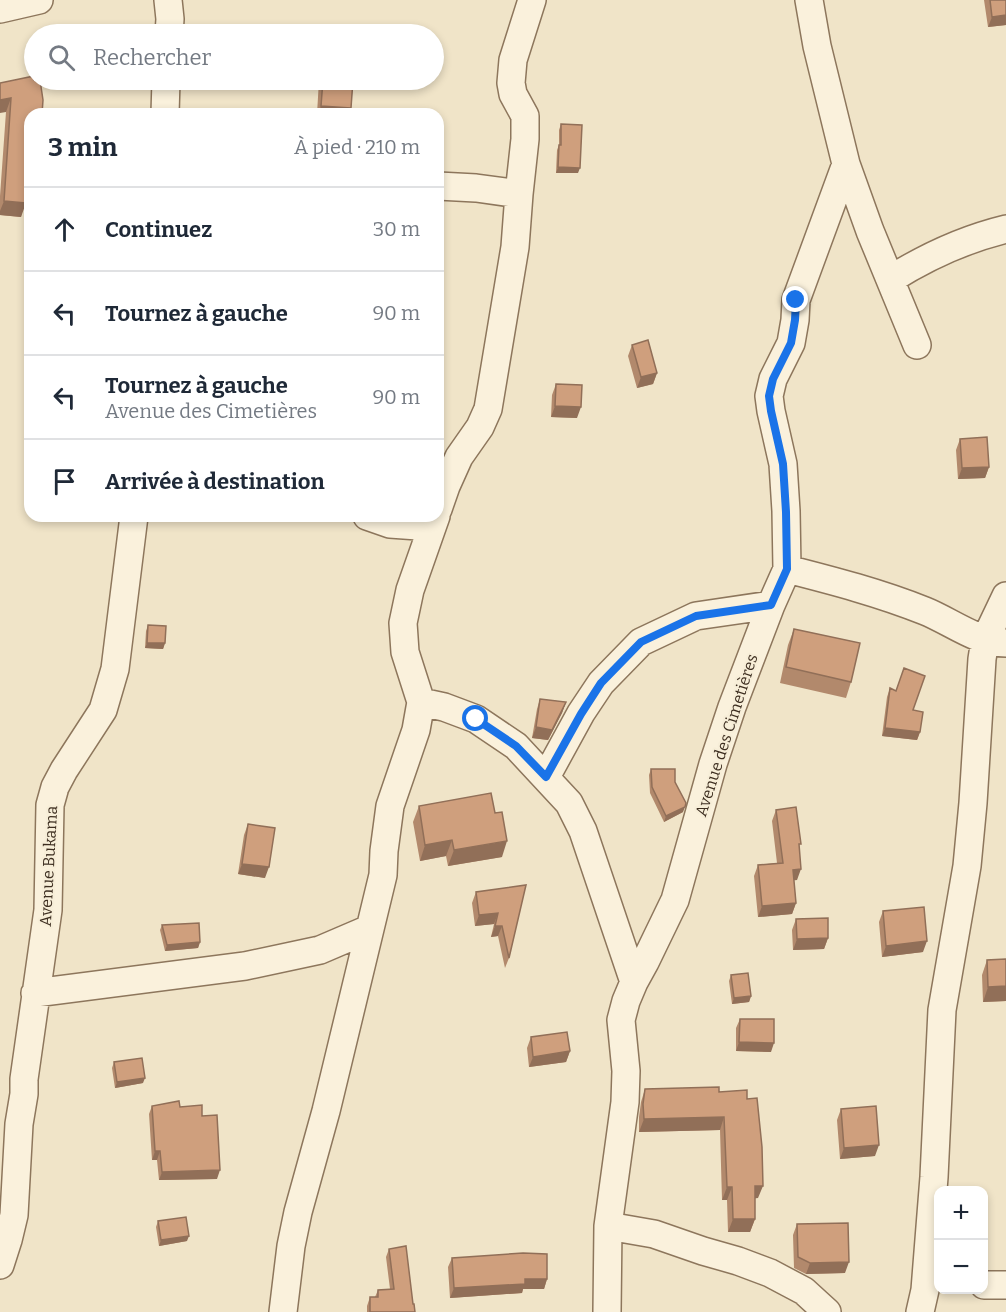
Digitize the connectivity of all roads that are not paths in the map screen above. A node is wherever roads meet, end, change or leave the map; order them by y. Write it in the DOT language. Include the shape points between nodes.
graph roads {
  1 [pos="39,0"];
  2 [pos="168,0"];
  3 [pos="532,0"];
  4 [pos="809,0"];
  5 [pos="0,9"];
  6 [pos="170,24"];
  7 [pos="166,90"];
  8 [pos="165,108"];
  9 [pos="846,164"];
  10 [pos="444,186"];
  11 [pos="519,194"];
  12 [pos="1006,229"];
  13 [pos="891,279"];
  14 [pos="917,345"];
  15 [pos="444,495"];
  16 [pos="133,522"];
  17 [pos="384,522"];
  18 [pos="405,522"];
  19 [pos="434,522"];
  20 [pos="787,569"];
  21 [pos="1006,596"];
  22 [pos="771,605"];
  23 [pos="995,642"];
  24 [pos="421,702"];
  25 [pos="546,777"];
  26 [pos="369,930"];
  27 [pos="634,982"];
  28 [pos="35,993"];
  29 [pos="608,1226"];
  30 [pos="0,1265"];
  31 [pos="988,1285"];
  32 [pos="1006,1285"];
  33 [pos="928,1297"];
  34 [pos="284,1312"];
  35 [pos="607,1312"];
  36 [pos="827,1312"];
  1 -- 5 [label="street"];
  2 -- 6 [label="street"];
  3 -- 11 [label="street" via="513,60 511,83 525,116"];
  4 -- 9 [label="street"];
  7 -- 8 [label="street"];
  9 -- 13 [label="street"];
  9 -- 20 [label="street, Avenue des Cimetières" via="796,300 791,343 769,396 783,464"];
  10 -- 11 [label="street"];
  11 -- 15 [label="street" via="516,247 488,409 459,457"];
  12 -- 13 [label="street" via="922,260"];
  13 -- 14 [label="street"];
  16 -- 28 [label="street, Avenue Bukama" via="115,669 103,710 64,770 50,805 48,910"];
  17 -- 18 [label="street"];
  19 -- 24 [label="street" via="403,623 405,652"];
  20 -- 22 [label="street, Avenue des Cimetières"];
  20 -- 23 [label="street" via="868,590"];
  21 -- 23 [label="street"];
  22 -- 25 [label="street" via="696,616 641,642 601,683"];
  22 -- 27 [label="street, Avenue des Cimetières" via="713,764 675,900"];
  23 -- 33 [label="street" via="978,708 968,866 942,1010"];
  24 -- 25 [label="street" via="476,719 516,746"];
  24 -- 26 [label="street" via="416,730 390,806 383,875"];
  25 -- 27 [label="street" via="569,802 583,831"];
  26 -- 28 [label="street" via="320,950 245,966"];
  26 -- 34 [label="street" via="298,1212"];
  27 -- 29 [label="street, Avenue des Cimetières" via="621,1020 625,1102"];
  28 -- 30 [label="street, Avenue Bukama" via="19,1124 14,1215"];
  29 -- 35 [label="street, Avenue des Cimetières"];
  29 -- 36 [label="street" via="654,1234 770,1273 804,1291"];
  31 -- 32 [label="street"];
}
